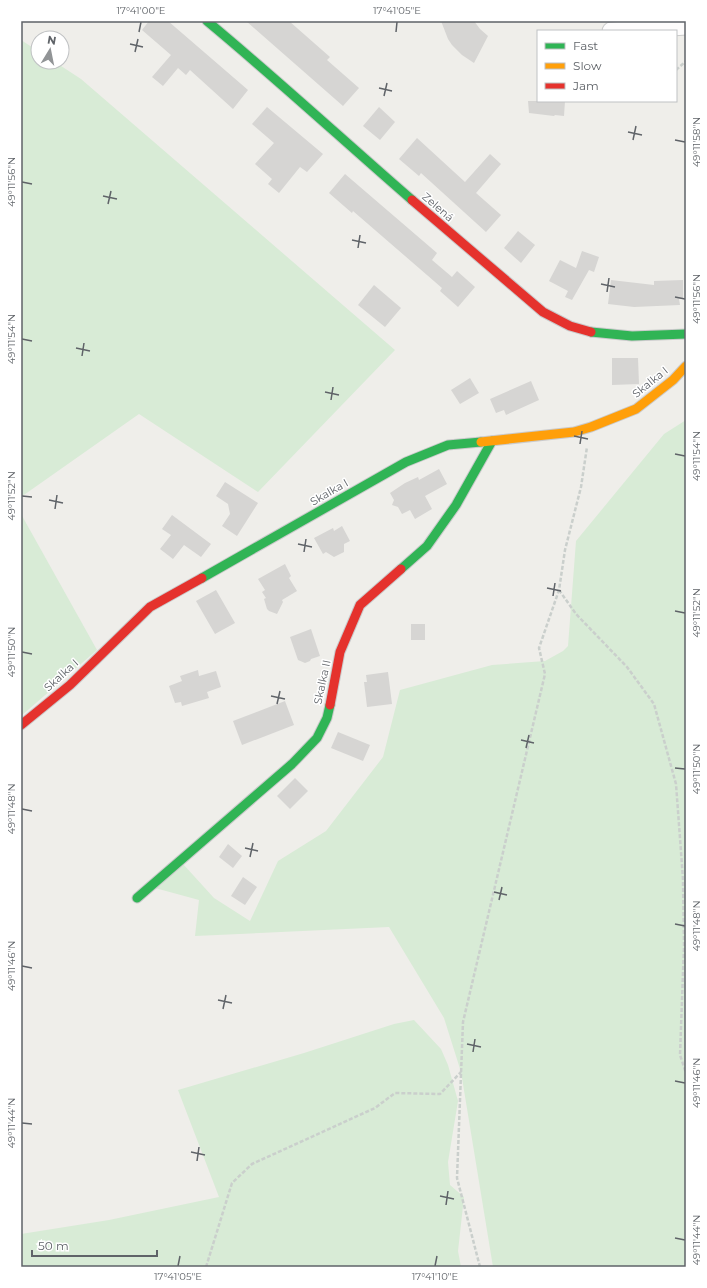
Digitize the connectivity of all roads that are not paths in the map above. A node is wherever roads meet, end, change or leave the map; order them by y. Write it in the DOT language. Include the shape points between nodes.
graph roads {
  1 [pos="208,21"];
  2 [pos="686,26"];
  3 [pos="626,30"];
  4 [pos="686,334"];
  5 [pos="686,366"];
  6 [pos="492,441"];
  7 [pos="21,725"];
  8 [pos="137,898"];
  1 -- 4 [label="street, Zelená" via="350,147 543,312 580,329 609,335"];
  2 -- 3 [label="street"];
  5 -- 6 [label="street, Skalka I" via="674,380 636,409 591,427 574,432"];
  6 -- 7 [label="street, Skalka I" via="448,445 406,462 150,607 70,685"];
  6 -- 8 [label="street, Skalka II" via="456,505 427,546 360,605 340,652 327,718 317,738 292,764"];
}
